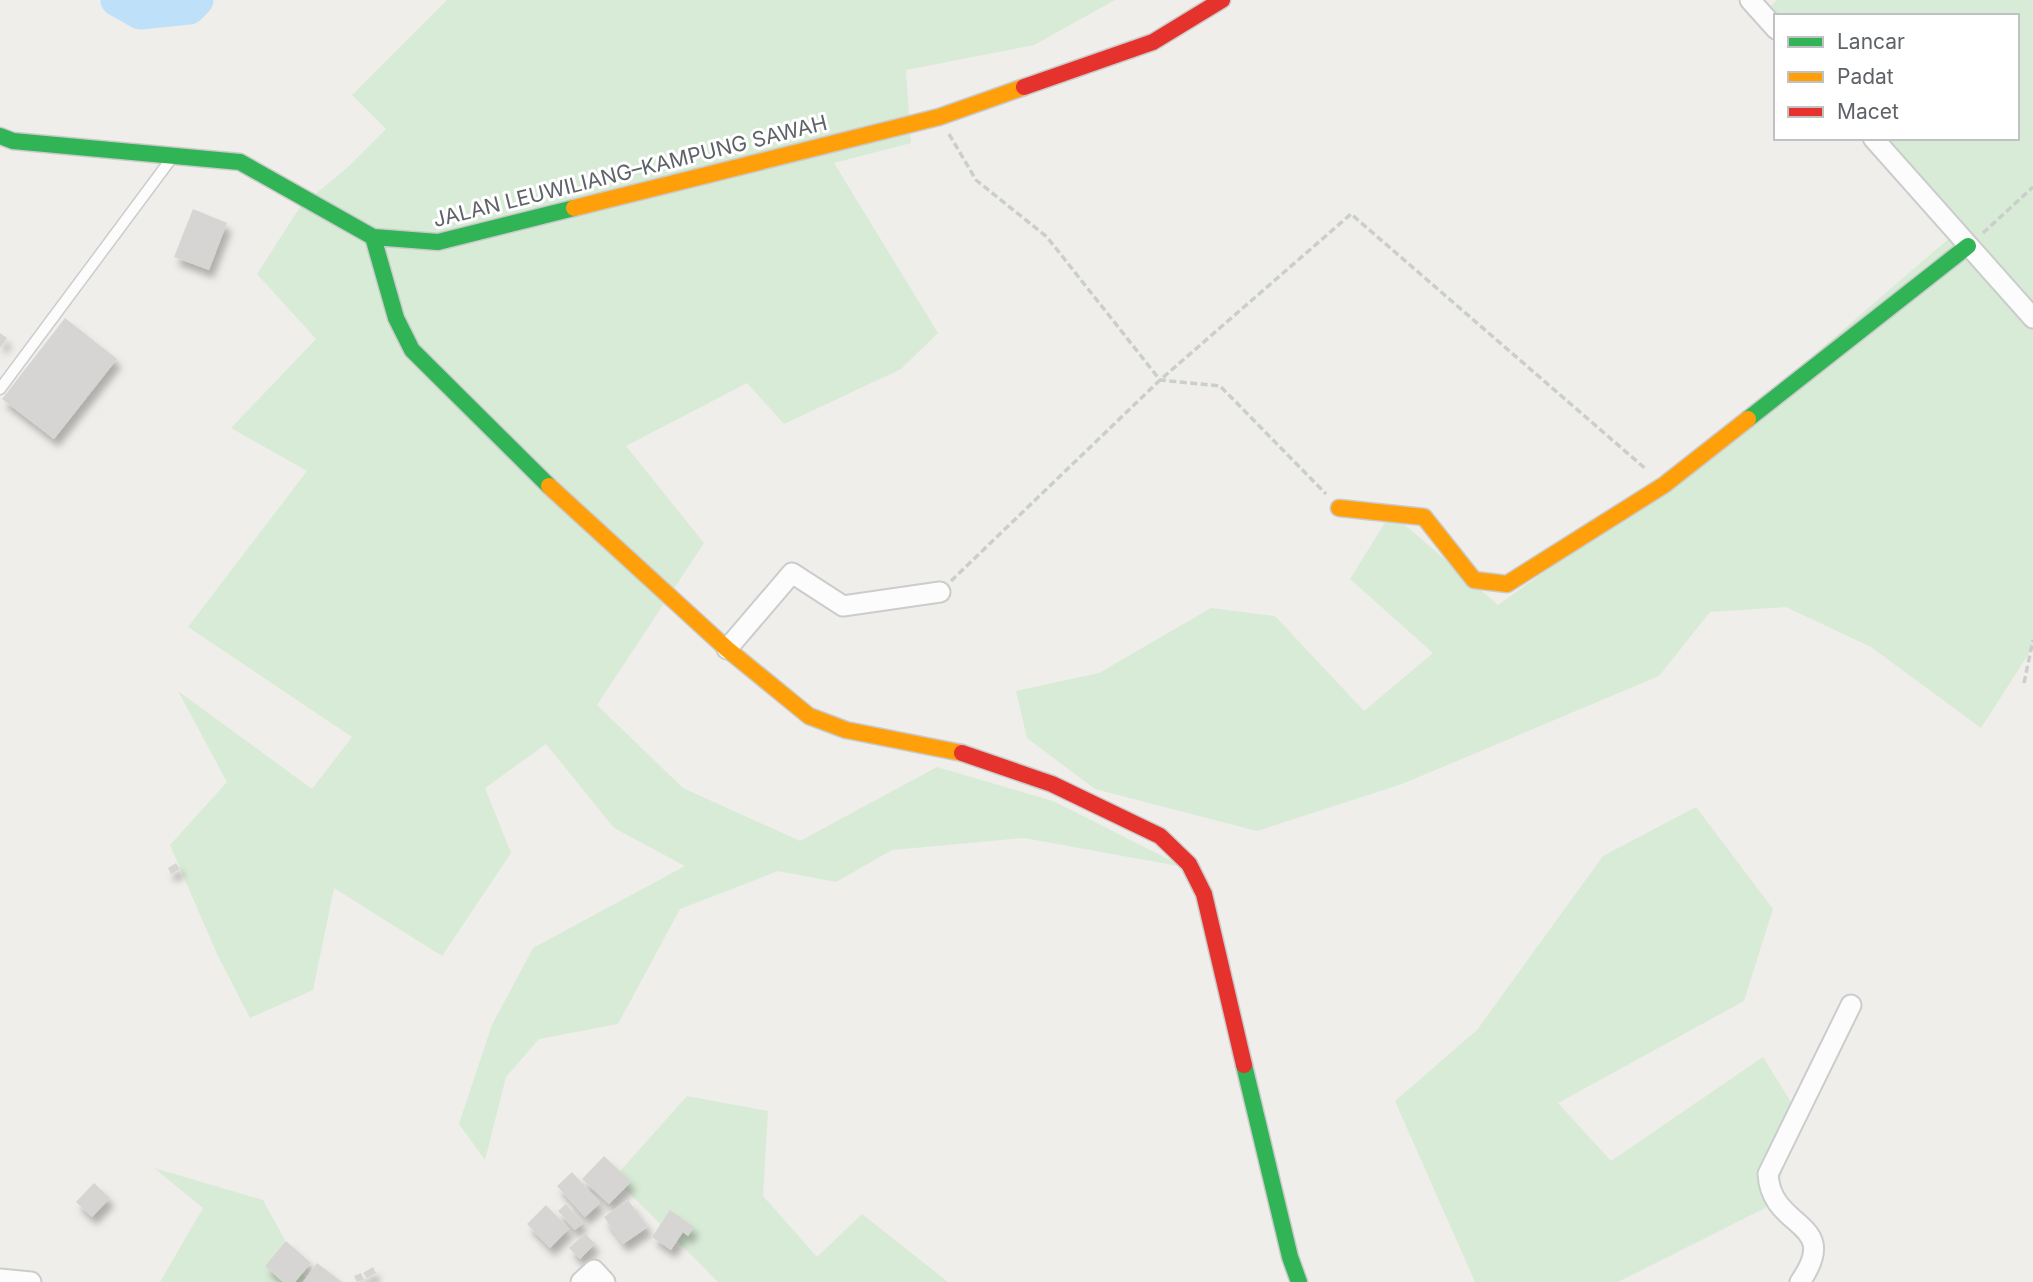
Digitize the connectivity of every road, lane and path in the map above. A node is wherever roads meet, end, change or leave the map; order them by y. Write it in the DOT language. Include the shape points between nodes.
graph roads {
  1 [pos="1222,0"];
  2 [pos="1749,0"];
  3 [pos="1774,27"];
  4 [pos="939,117"];
  5 [pos="0,136"];
  6 [pos="1875,140"];
  7 [pos="173,156"];
  8 [pos="2033,187"];
  9 [pos="373,237"];
  10 [pos="1968,246"];
  11 [pos="2033,318"];
  12 [pos="1160,380"];
  13 [pos="0,389"];
  14 [pos="1664,485"];
  15 [pos="1339,508"];
  16 [pos="940,592"];
  17 [pos="2033,640"];
  18 [pos="727,649"];
  19 [pos="2024,683"];
  20 [pos="1852,1005"];
  21 [pos="0,1279"];
  22 [pos="30,1282"];
  23 [pos="581,1282"];
  24 [pos="605,1282"];
  25 [pos="1299,1282"];
  26 [pos="1800,1282"];
  1 -- 4 [label="street, JALAN LEUWILIANG–KAMPUNG SAWAH" via="1153,42"];
  2 -- 3 [label="street"];
  4 -- 9 [label="street, JALAN LEUWILIANG–KAMPUNG SAWAH" via="438,242"];
  4 -- 12 [label="path" via="976,180 1047,237"];
  5 -- 7 [label="street, JALAN LEUWILIANG–KAMPUNG SAWAH"];
  6 -- 10 [label="street"];
  7 -- 9 [label="street, JALAN LEUWILIANG–KAMPUNG SAWAH" via="240,162"];
  7 -- 13 [label="lane"];
  8 -- 10 [label="path"];
  9 -- 18 [label="street" via="396,318 412,350 547,484"];
  10 -- 11 [label="street"];
  10 -- 14 [label="street"];
  12 -- 14 [label="path" via="1351,214"];
  12 -- 15 [label="path" via="1220,386"];
  12 -- 16 [label="path"];
  14 -- 15 [label="street" via="1507,584 1474,580 1423,517"];
  16 -- 18 [label="street" via="844,606 792,573"];
  17 -- 19 [label="path"];
  18 -- 25 [label="street" via="809,716 846,730 955,751 1052,783 1160,836 1189,864 1204,894"];
  20 -- 26 [label="street" via="1768,1174 1769,1191 1784,1213 1807,1231 1816,1248 1814,1262"];
  21 -- 22 [label="street"];
  23 -- 24 [label="street" via="594,1270"];
}
